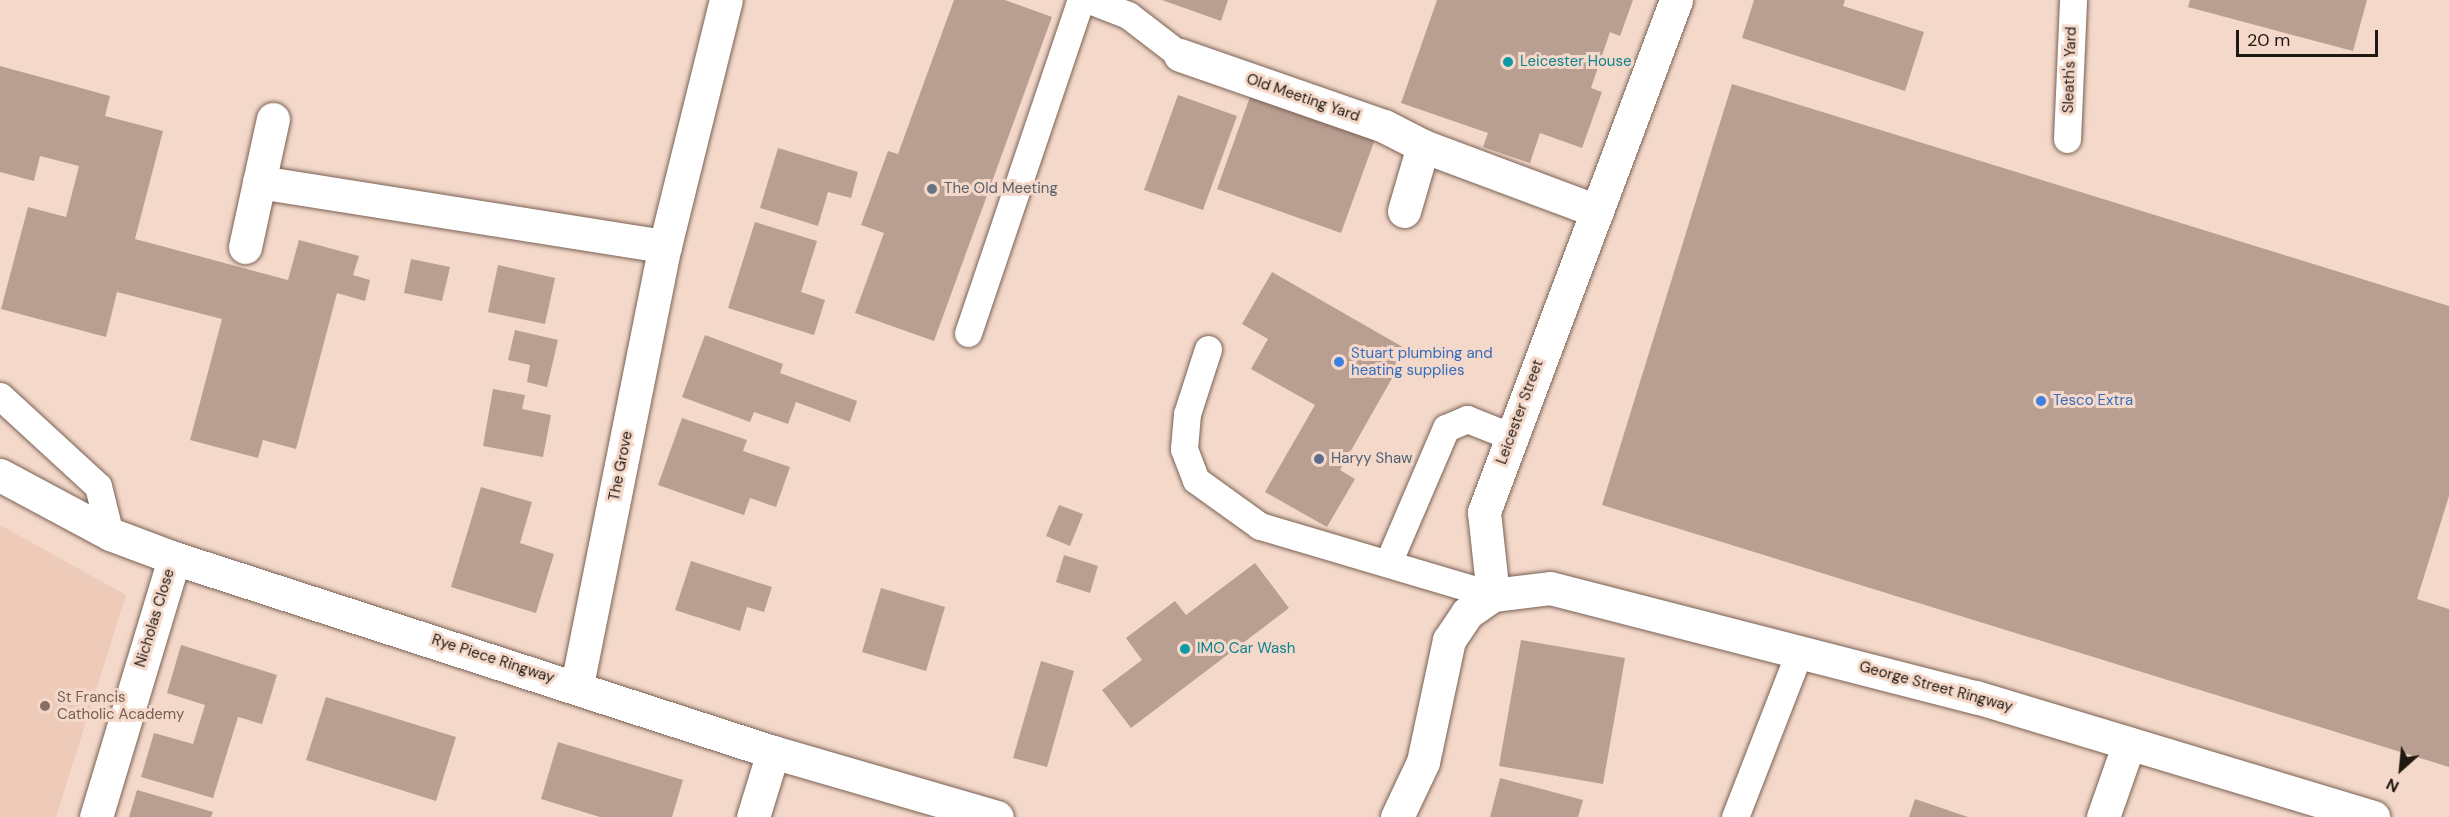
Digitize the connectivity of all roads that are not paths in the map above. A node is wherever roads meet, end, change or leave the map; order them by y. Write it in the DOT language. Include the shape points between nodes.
graph roads {
  1 [pos="726,0"];
  2 [pos="1081,0"];
  3 [pos="1089,0"];
  4 [pos="1676,0"];
  5 [pos="2073,0"];
  6 [pos="1180,55"];
  7 [pos="273,119"];
  8 [pos="2067,139"];
  9 [pos="1423,146"];
  10 [pos="259,182"];
  11 [pos="1404,211"];
  12 [pos="1597,211"];
  13 [pos="665,246"];
  14 [pos="245,247"];
  15 [pos="968,333"];
  16 [pos="1208,349"];
  17 [pos="0,396"];
  18 [pos="1510,436"];
  19 [pos="0,475"];
  20 [pos="110,534"];
  21 [pos="174,558"];
  22 [pos="1388,563"];
  23 [pos="1493,595"];
  24 [pos="1800,650"];
  25 [pos="578,685"];
  26 [pos="2129,743"];
  27 [pos="773,752"];
  28 [pos="96,817"];
  29 [pos="753,817"];
  30 [pos="997,817"];
  31 [pos="1396,817"];
  32 [pos="1735,817"];
  33 [pos="2103,817"];
  34 [pos="2373,817"];
  1 -- 13 [label="street, The Grove"];
  2 -- 15 [label="lane"];
  3 -- 6 [label="lane" via="1128,15"];
  4 -- 12 [label="street, Leicester Street"];
  5 -- 8 [label="lane, Sleath's Yard"];
  6 -- 9 [label="street, Old Meeting Yard" via="1384,126"];
  7 -- 10 [label="street"];
  9 -- 11 [label="street"];
  9 -- 12 [label="street, Old Meeting Yard"];
  10 -- 13 [label="street"];
  10 -- 14 [label="street"];
  12 -- 18 [label="street, Leicester Street"];
  13 -- 25 [label="street, The Grove"];
  16 -- 22 [label="lane" via="1187,414 1184,449 1197,480 1260,526"];
  17 -- 20 [label="lane" via="98,486"];
  18 -- 22 [label="lane" via="1467,419 1446,428"];
  18 -- 23 [label="street, Leicester Street" via="1484,512"];
  19 -- 20 [label="street, Rye Piece Ringway"];
  20 -- 21 [label="street, Rye Piece Ringway"];
  21 -- 25 [label="street, Rye Piece Ringway"];
  21 -- 28 [label="street, Nicholas Close"];
  22 -- 23 [label="lane"];
  23 -- 24 [label="street, George Street Ringway" via="1521,589 1581,592"];
  23 -- 31 [label="street" via="1467,613 1449,640 1423,762"];
  24 -- 26 [label="street, George Street Ringway"];
  24 -- 32 [label="lane"];
  25 -- 27 [label="street, Rye Piece Ringway"];
  26 -- 33 [label="street"];
  26 -- 34 [label="street, George Street Ringway"];
  27 -- 29 [label="street"];
  27 -- 30 [label="street, Rye Piece Ringway"];
}
